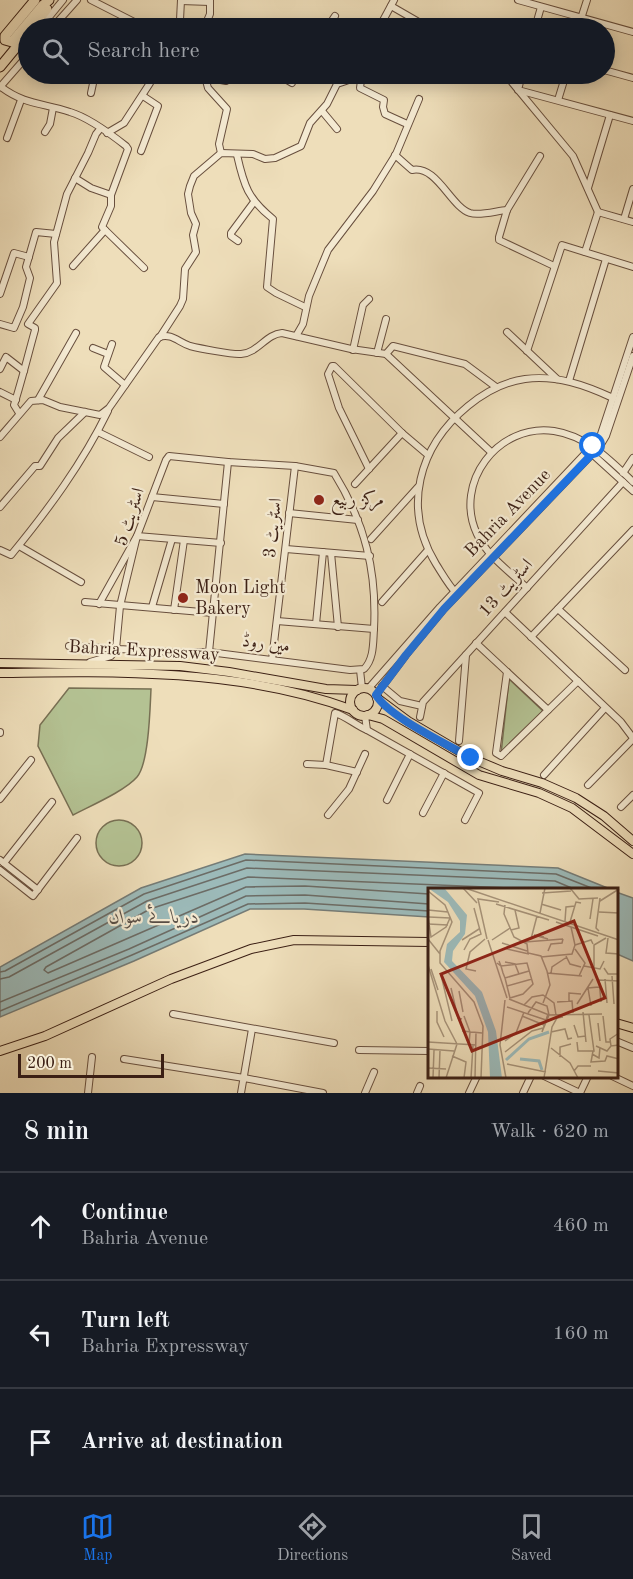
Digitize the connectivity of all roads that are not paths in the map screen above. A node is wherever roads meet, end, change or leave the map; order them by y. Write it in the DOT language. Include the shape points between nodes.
graph roads {
  1 [pos="29,0"];
  2 [pos="35,0"];
  3 [pos="49,0"];
  4 [pos="54,0"];
  5 [pos="63,0"];
  6 [pos="77,0"];
  7 [pos="91,0"];
  8 [pos="181,0"];
  9 [pos="518,0"];
  10 [pos="586,0"];
  11 [pos="210,1"];
  12 [pos="393,3"];
  13 [pos="540,7"];
  14 [pos="20,18"];
  15 [pos="32,18"];
  16 [pos="40,18"];
  17 [pos="48,18"];
  18 [pos="61,18"];
  19 [pos="126,18"];
  20 [pos="180,18"];
  21 [pos="208,18"];
  22 [pos="385,18"];
  23 [pos="413,18"];
  24 [pos="537,18"];
  25 [pos="581,18"];
  26 [pos="18,20"];
  27 [pos="615,27"];
  28 [pos="0,31"];
  29 [pos="633,32"];
  30 [pos="18,35"];
  31 [pos="18,45"];
  32 [pos="18,66"];
  33 [pos="0,67"];
  34 [pos="615,73"];
  35 [pos="633,78"];
  36 [pos="93,84"];
  37 [pos="149,84"];
  38 [pos="206,84"];
  39 [pos="337,84"];
  40 [pos="360,84"];
  41 [pos="513,84"];
  42 [pos="520,84"];
  43 [pos="563,84"];
  44 [pos="0,87"];
  45 [pos="518,90"];
  46 [pos="91,93"];
  47 [pos="143,96"];
  48 [pos="419,99"];
  49 [pos="21,100"];
  50 [pos="558,100"];
  51 [pos="53,108"];
  52 [pos="322,111"];
  53 [pos="610,114"];
  54 [pos="633,121"];
  55 [pos="407,124"];
  56 [pos="337,129"];
  57 [pos="103,131"];
  58 [pos="45,132"];
  59 [pos="8,138"];
  60 [pos="141,151"];
  61 [pos="221,153"];
  62 [pos="237,155"];
  63 [pos="396,155"];
  64 [pos="540,156"];
  65 [pos="75,178"];
  66 [pos="588,188"];
  67 [pos="633,189"];
  68 [pos="111,195"];
  69 [pos="254,202"];
  70 [pos="507,210"];
  71 [pos="598,212"];
  72 [pos="624,219"];
  73 [pos="633,222"];
  74 [pos="105,230"];
  75 [pos="56,234"];
  76 [pos="238,241"];
  77 [pos="585,252"];
  78 [pos="28,257"];
  79 [pos="606,259"];
  80 [pos="554,266"];
  81 [pos="73,267"];
  82 [pos="633,267"];
  83 [pos="144,268"];
  84 [pos="0,294"];
  85 [pos="369,299"];
  86 [pos="305,307"];
  87 [pos="386,319"];
  88 [pos="1,327"];
  89 [pos="507,332"];
  90 [pos="76,333"];
  91 [pos="296,336"];
  92 [pos="159,337"];
  93 [pos="633,337"];
  94 [pos="112,344"];
  95 [pos="93,348"];
  96 [pos="353,350"];
  97 [pos="527,351"];
  98 [pos="377,353"];
  99 [pos="108,354"];
  100 [pos="386,354"];
  101 [pos="3,355"];
  102 [pos="633,356"];
  103 [pos="0,369"];
  104 [pos="24,371"];
  105 [pos="558,380"];
  106 [pos="569,381"];
  107 [pos="125,385"];
  108 [pos="496,387"];
  109 [pos="0,392"];
  110 [pos="613,398"];
  111 [pos="16,400"];
  112 [pos="38,400"];
  113 [pos="109,408"];
  114 [pos="85,412"];
  115 [pos="19,413"];
  116 [pos="454,417"];
  117 [pos="98,432"];
  118 [pos="402,433"];
  119 [pos="0,437"];
  120 [pos="593,450"];
  121 [pos="491,452"];
  122 [pos="428,455"];
  123 [pos="149,457"];
  124 [pos="633,458"];
  125 [pos="228,462"];
  126 [pos="295,466"];
  127 [pos="369,469"];
  128 [pos="623,473"];
  129 [pos="623,482"];
  130 [pos="633,482"];
  131 [pos="355,484"];
  132 [pos="419,486"];
  133 [pos="633,492"];
  134 [pos="152,497"];
  135 [pos="224,504"];
  136 [pos="0,507"];
  137 [pos="289,513"];
  138 [pos="358,520"];
  139 [pos="633,530"];
  140 [pos="137,536"];
  141 [pos="172,539"];
  142 [pos="371,539"];
  143 [pos="184,540"];
  144 [pos="220,543"];
  145 [pos="19,546"];
  146 [pos="286,549"];
  147 [pos="0,550"];
  148 [pos="428,550"];
  149 [pos="327,552"];
  150 [pos="492,555"];
  151 [pos="370,556"];
  152 [pos="81,582"];
  153 [pos="527,588"];
  154 [pos="456,593"];
  155 [pos="85,602"];
  156 [pos="382,602"];
  157 [pos="99,604"];
  158 [pos="120,606"];
  159 [pos="152,607"];
  160 [pos="558,609"];
  161 [pos="174,610"];
  162 [pos="505,612"];
  163 [pos="213,613"];
  164 [pos="277,621"];
  165 [pos="316,624"];
  166 [pos="338,627"];
  167 [pos="374,629"];
  168 [pos="531,638"];
  169 [pos="476,643"];
  170 [pos="69,646"];
  171 [pos="116,649"];
  172 [pos="209,652"];
  173 [pos="466,654"];
  174 [pos="272,660"];
  175 [pos="0,663"];
  176 [pos="82,664"];
  177 [pos="360,670"];
  178 [pos="625,670"];
  179 [pos="0,672"];
  180 [pos="507,672"];
  181 [pos="578,681"];
  182 [pos="382,686"];
  183 [pos="362,689"];
  184 [pos="376,697"];
  185 [pos="422,706"];
  186 [pos="606,708"];
  187 [pos="353,710"];
  188 [pos="549,710"];
  189 [pos="366,715"];
  190 [pos="420,717"];
  191 [pos="367,730"];
  192 [pos="633,738"];
  193 [pos="459,741"];
  194 [pos="365,754"];
  195 [pos="410,754"];
  196 [pos="31,760"];
  197 [pos="307,764"];
  198 [pos="326,765"];
  199 [pos="357,772"];
  200 [pos="444,773"];
  201 [pos="544,775"];
  202 [pos="588,785"];
  203 [pos="633,795"];
  204 [pos="0,800"];
  205 [pos="387,800"];
  206 [pos="52,802"];
  207 [pos="621,807"];
  208 [pos="423,813"];
  209 [pos="328,814"];
  210 [pos="465,820"];
  211 [pos="77,838"];
  212 [pos="633,841"];
  213 [pos="633,854"];
  214 [pos="2,861"];
  215 [pos="0,870"];
  216 [pos="38,890"];
  217 [pos="428,942"];
  218 [pos="173,1014"];
  219 [pos="618,1024"];
  220 [pos="633,1028"];
  221 [pos="252,1029"];
  222 [pos="618,1042"];
  223 [pos="334,1043"];
  224 [pos="633,1048"];
  225 [pos="358,1050"];
  226 [pos="0,1051"];
  227 [pos="428,1051"];
  228 [pos="92,1057"];
  229 [pos="124,1059"];
  230 [pos="374,1072"];
  231 [pos="244,1078"];
  232 [pos="476,1078"];
  233 [pos="531,1078"];
  234 [pos="546,1078"];
  235 [pos="588,1078"];
  236 [pos="614,1078"];
  237 [pos="420,1086"];
  238 [pos="633,1086"];
  239 [pos="88,1093"];
  240 [pos="241,1093"];
  241 [pos="323,1093"];
  242 [pos="364,1093"];
  243 [pos="417,1093"];
  244 [pos="469,1093"];
  245 [pos="524,1093"];
  246 [pos="580,1093"];
  1 -- 28 [label="highway"];
  2 -- 14 [label="highway"];
  3 -- 15 [label="highway"];
  4 -- 16 [label="highway"];
  5 -- 17 [label="street"];
  6 -- 18 [label="street"];
  7 -- 19 [label="street"];
  8 -- 11 [label="street"];
  8 -- 20 [label="street"];
  9 -- 13 [label="street"];
  10 -- 25 [label="street"];
  11 -- 21 [label="street"];
  12 -- 22 [label="street"];
  12 -- 23 [label="street"];
  13 -- 24 [label="street"];
  13 -- 25 [label="street"];
  26 -- 30 [label="highway" via="5,40 12,42"];
  27 -- 29 [label="street"];
  31 -- 33 [label="highway"];
  32 -- 44 [label="street"];
  34 -- 35 [label="street"];
  36 -- 46 [label="street"];
  37 -- 47 [label="street"];
  38 -- 61 [label="street" via="227,109 219,144"];
  39 -- 52 [label="street"];
  40 -- 55 [label="street" via="360,88 384,100 385,114"];
  41 -- 45 [label="street"];
  42 -- 45 [label="street"];
  43 -- 50 [label="street"];
  44 -- 49 [label="street"];
  45 -- 50 [label="street"];
  45 -- 66 [label="street" via="573,156"];
  47 -- 57 [label="street" via="124,123"];
  47 -- 60 [label="street" via="158,106"];
  48 -- 55 [label="street"];
  49 -- 51 [label="street"];
  49 -- 59 [label="street"];
  50 -- 53 [label="street"];
  51 -- 57 [label="street" via="72,112"];
  51 -- 58 [label="street"];
  52 -- 56 [label="street"];
  52 -- 62 [label="street" via="310,123 304,142 294,150 265,159 253,154"];
  53 -- 54 [label="street"];
  53 -- 66 [label="street"];
  55 -- 63 [label="street"];
  57 -- 65 [label="street" via="93,139"];
  57 -- 68 [label="street" via="128,149"];
  61 -- 62 [label="street"];
  61 -- 92 [label="street" via="194,176 190,186 196,252 185,268 180,306"];
  62 -- 69 [label="street" via="242,181"];
  63 -- 70 [label="street" via="412,170 419,168 431,175 467,212"];
  63 -- 86 [label="street" via="328,250"];
  64 -- 70 [label="street"];
  65 -- 68 [label="street"];
  65 -- 75 [label="street"];
  66 -- 71 [label="street"];
  67 -- 72 [label="street"];
  68 -- 74 [label="street" via="111,206 102,224"];
  69 -- 76 [label="street" via="231,234"];
  69 -- 86 [label="street" via="273,219 267,287"];
  70 -- 80 [label="street" via="499,240"];
  71 -- 72 [label="street"];
  71 -- 77 [label="street"];
  72 -- 73 [label="street"];
  74 -- 81 [label="street"];
  74 -- 83 [label="street"];
  75 -- 78 [label="street" via="36,232"];
  75 -- 104 [label="street" via="57,283 28,324 35,330"];
  77 -- 79 [label="street"];
  77 -- 80 [label="street" via="562,245"];
  78 -- 84 [label="street" via="14,253"];
  78 -- 88 [label="street" via="26,270 30,278 23,307 14,328"];
  79 -- 82 [label="street"];
  79 -- 106 [label="street"];
  80 -- 97 [label="street"];
  85 -- 96 [label="street" via="363,305"];
  86 -- 91 [label="street" via="303,324"];
  87 -- 98 [label="street"];
  89 -- 97 [label="street"];
  90 -- 112 [label="street"];
  91 -- 92 [label="street" via="275,334 244,354 188,345 172,336"];
  91 -- 96 [label="street"];
  92 -- 107 [label="street"];
  93 -- 110 [label="street, Bahria Avenue"];
  94 -- 99 [label="street"];
  95 -- 99 [label="street"];
  96 -- 98 [label="street"];
  97 -- 105 [label="street"];
  98 -- 100 [label="street"];
  99 -- 107 [label="street" via="105,370"];
  100 -- 108 [label="street" via="393,346 465,364"];
  100 -- 116 [label="street"];
  101 -- 103 [label="street"];
  101 -- 104 [label="street"];
  102 -- 120 [label="street, Bahria Avenue" via="606,436"];
  104 -- 111 [label="street"];
  105 -- 106 [label="street"];
  105 -- 108 [label="street" via="526,379"];
  106 -- 110 [label="street"];
  107 -- 113 [label="street"];
  108 -- 116 [label="street"];
  109 -- 111 [label="street"];
  110 -- 120 [label="street, Bahria Avenue"];
  111 -- 115 [label="street" via="14,407"];
  112 -- 114 [label="street"];
  112 -- 115 [label="street" via="31,400"];
  113 -- 114 [label="street" via="100,415"];
  113 -- 117 [label="street"];
  114 -- 136 [label="street"];
  115 -- 119 [label="street"];
  116 -- 121 [label="street"];
  116 -- 122 [label="street"];
  117 -- 123 [label="street"];
  117 -- 145 [label="street" via="73,474"];
  118 -- 122 [label="street"];
  118 -- 127 [label="street"];
  118 -- 127 [label="street" via="334,366 329,369 339,408"];
  120 -- 121 [label="street" via="565,434 539,431 513,437"];
  120 -- 128 [label="street"];
  120 -- 129 [label="street"];
  120 -- 150 [label="street, Bahria Avenue"];
  121 -- 150 [label="street" via="476,476 470,504 476,532"];
  122 -- 132 [label="street"];
  124 -- 128 [label="street"];
  125 -- 126 [label="street"];
  125 -- 134 [label="street, اسٹریٹ 5" via="169,456"];
  125 -- 135 [label="street"];
  126 -- 137 [label="street, اسٹریٹ 3"];
  126 -- 138 [label="street" via="334,473"];
  127 -- 131 [label="street"];
  128 -- 130 [label="street"];
  129 -- 133 [label="street"];
  129 -- 153 [label="street, اسٹریٹ 13"];
  132 -- 142 [label="street"];
  132 -- 148 [label="street" via="418,515"];
  134 -- 135 [label="street"];
  134 -- 140 [label="street, اسٹریٹ 5"];
  135 -- 144 [label="street"];
  137 -- 138 [label="street"];
  137 -- 146 [label="street, اسٹریٹ 3"];
  138 -- 151 [label="street"];
  139 -- 160 [label="street"];
  140 -- 141 [label="street"];
  140 -- 157 [label="street"];
  140 -- 158 [label="street, اسٹریٹ 5"];
  141 -- 143 [label="street"];
  141 -- 159 [label="street"];
  143 -- 144 [label="street"];
  143 -- 161 [label="street"];
  144 -- 163 [label="street"];
  145 -- 147 [label="street" via="11,555"];
  145 -- 152 [label="street"];
  146 -- 149 [label="street"];
  146 -- 164 [label="street, اسٹریٹ 3"];
  148 -- 154 [label="street"];
  148 -- 156 [label="street"];
  149 -- 151 [label="street"];
  149 -- 165 [label="street"];
  149 -- 166 [label="street"];
  150 -- 153 [label="street"];
  150 -- 154 [label="street, Bahria Avenue"];
  151 -- 167 [label="street" via="375,592"];
  153 -- 162 [label="street, اسٹریٹ 13"];
  154 -- 182 [label="street, Bahria Avenue"];
  154 -- 183 [label="street, Bahria Avenue"];
  155 -- 157 [label="street"];
  157 -- 158 [label="street"];
  158 -- 159 [label="street"];
  158 -- 171 [label="street, اسٹریٹ 5"];
  159 -- 161 [label="street"];
  160 -- 168 [label="street"];
  160 -- 178 [label="street"];
  161 -- 163 [label="street"];
  162 -- 168 [label="street"];
  162 -- 169 [label="street, اسٹریٹ 13"];
  163 -- 172 [label="street"];
  164 -- 165 [label="street"];
  164 -- 174 [label="street, اسٹریٹ 3"];
  165 -- 166 [label="street"];
  166 -- 167 [label="street"];
  167 -- 177 [label="street" via="369,664"];
  168 -- 181 [label="street"];
  169 -- 173 [label="street, اسٹریٹ 13"];
  169 -- 180 [label="street"];
  170 -- 171 [label="street, مین روڈ"];
  171 -- 172 [label="street, مین روڈ"];
  171 -- 176 [label="street" via="111,656"];
  172 -- 174 [label="street, مین روڈ"];
  173 -- 185 [label="street, اسٹریٹ 13"];
  173 -- 193 [label="street"];
  174 -- 177 [label="street, مین روڈ"];
  175 -- 176 [label="main road, Bahria Expressway"];
  176 -- 183 [label="main road, Bahria Expressway" via="206,668 326,689"];
  177 -- 183 [label="street"];
  179 -- 187 [label="main road, Bahria Expressway" via="205,677 276,689"];
  180 -- 188 [label="street"];
  180 -- 188 [label="street" via="496,753 499,756"];
  181 -- 186 [label="street"];
  181 -- 188 [label="street"];
  182 -- 184 [label="street, Bahria Avenue"];
  182 -- 185 [label="street" via="400,701"];
  183 -- 184 [label="main road"];
  183 -- 187 [label="main road" via="353,693"];
  184 -- 189 [label="main road" via="376,708"];
  184 -- 212 [label="main road" via="471,758 576,798"];
  185 -- 190 [label="street, اسٹریٹ 13"];
  186 -- 192 [label="street"];
  186 -- 201 [label="street"];
  187 -- 189 [label="main road"];
  189 -- 191 [label="street"];
  189 -- 213 [label="main road" via="393,725 479,775 539,793 572,808"];
  191 -- 195 [label="street"];
  191 -- 198 [label="street" via="335,713"];
  192 -- 202 [label="street"];
  194 -- 199 [label="street"];
  195 -- 200 [label="street"];
  195 -- 205 [label="street"];
  196 -- 204 [label="street"];
  197 -- 198 [label="street"];
  198 -- 199 [label="street"];
  199 -- 209 [label="street" via="349,789"];
  200 -- 208 [label="street"];
  200 -- 210 [label="street" via="479,793"];
  203 -- 207 [label="street"];
  206 -- 214 [label="street"];
  211 -- 216 [label="street"];
  214 -- 216 [label="street"];
  215 -- 216 [label="street" via="33,896"];
  217 -- 226 [label="main road" via="294,939 251,949 171,979 45,1036"];
  218 -- 221 [label="street"];
  219 -- 220 [label="main road"];
  221 -- 223 [label="street"];
  221 -- 231 [label="street"];
  222 -- 224 [label="street"];
  225 -- 227 [label="street"];
  228 -- 239 [label="street"];
  229 -- 231 [label="street"];
  230 -- 242 [label="street"];
  231 -- 240 [label="street"];
  231 -- 241 [label="street"];
  232 -- 244 [label="street"];
  233 -- 245 [label="street"];
  234 -- 246 [label="street"];
  235 -- 246 [label="street"];
  236 -- 238 [label="street"];
  237 -- 243 [label="street"];
}
